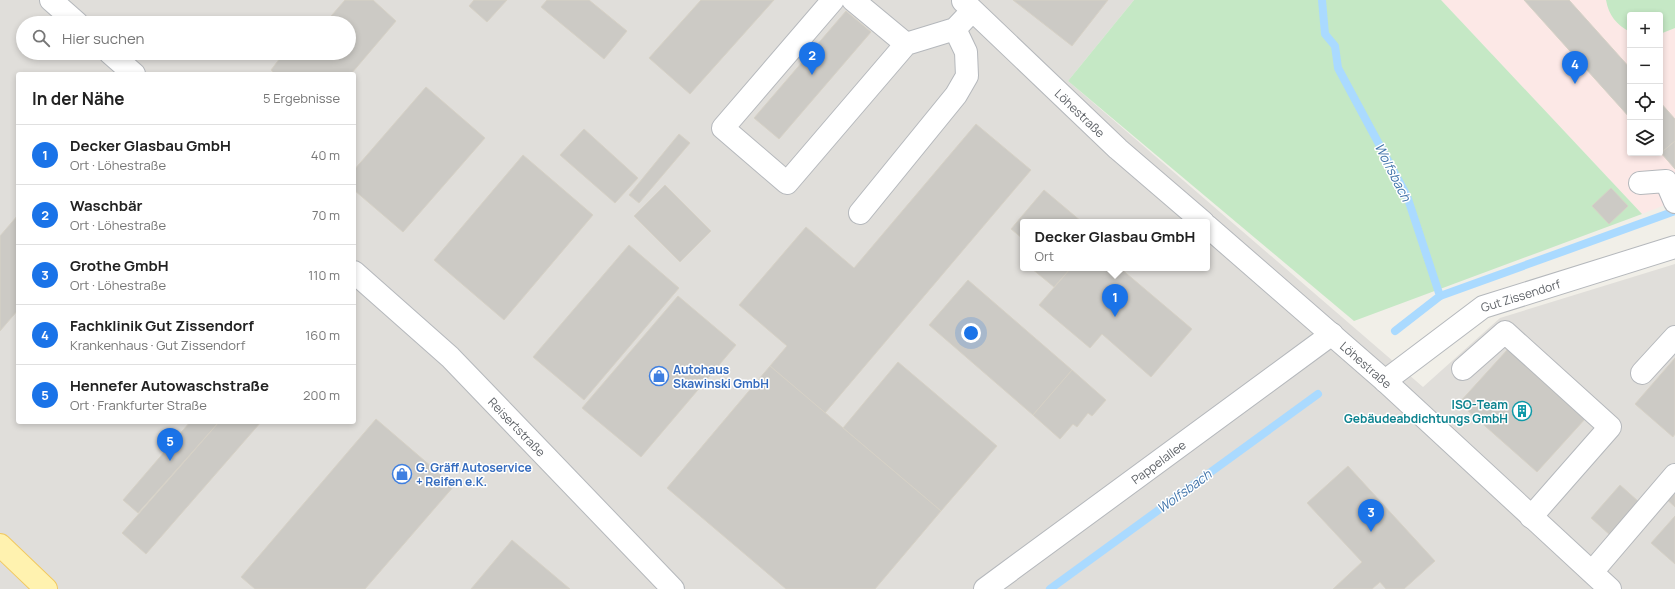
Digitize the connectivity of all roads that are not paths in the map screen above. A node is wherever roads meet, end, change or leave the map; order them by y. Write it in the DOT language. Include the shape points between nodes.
graph roads {
  1 [pos="51,0"];
  2 [pos="834,0"];
  3 [pos="853,0"];
  4 [pos="967,5"];
  5 [pos="69,16"];
  6 [pos="955,29"];
  7 [pos="906,44"];
  8 [pos="118,60"];
  9 [pos="132,72"];
  10 [pos="1640,183"];
  11 [pos="1674,200"];
  12 [pos="860,213"];
  13 [pos="1200,219"];
  14 [pos="1210,229"];
  15 [pos="1675,247"];
  16 [pos="356,274"];
  17 [pos="1332,334"];
  18 [pos="1675,337"];
  19 [pos="1463,369"];
  20 [pos="1642,373"];
  21 [pos="1385,381"];
  22 [pos="1675,475"];
  23 [pos="1531,517"];
  24 [pos="0,545"];
  25 [pos="1592,572"];
  26 [pos="46,589"];
  27 [pos="673,589"];
  28 [pos="985,589"];
  29 [pos="1610,589"];
  1 -- 5 [label="street"];
  2 -- 7 [label="street" via="723,128 787,184"];
  3 -- 7 [label="street"];
  4 -- 6 [label="street"];
  4 -- 13 [label="street, Löhestraße" via="1118,149"];
  6 -- 7 [label="street"];
  6 -- 12 [label="street" via="966,52 967,76 956,95"];
  8 -- 9 [label="street"];
  10 -- 11 [label="street" via="1666,181"];
  14 -- 17 [label="street, Löhestraße"];
  15 -- 21 [label="street, Gut Zissendorf" via="1483,307"];
  16 -- 27 [label="street, Reisertstraße" via="450,357"];
  17 -- 21 [label="street, Löhestraße"];
  17 -- 28 [label="street, Pappelallee"];
  18 -- 20 [label="street"];
  19 -- 23 [label="street" via="1505,332 1610,427"];
  21 -- 23 [label="street, Löhestraße"];
  22 -- 25 [label="street"];
  23 -- 25 [label="street, Löhestraße"];
  24 -- 26 [label="main road"];
  25 -- 29 [label="street, Löhestraße"];
}
